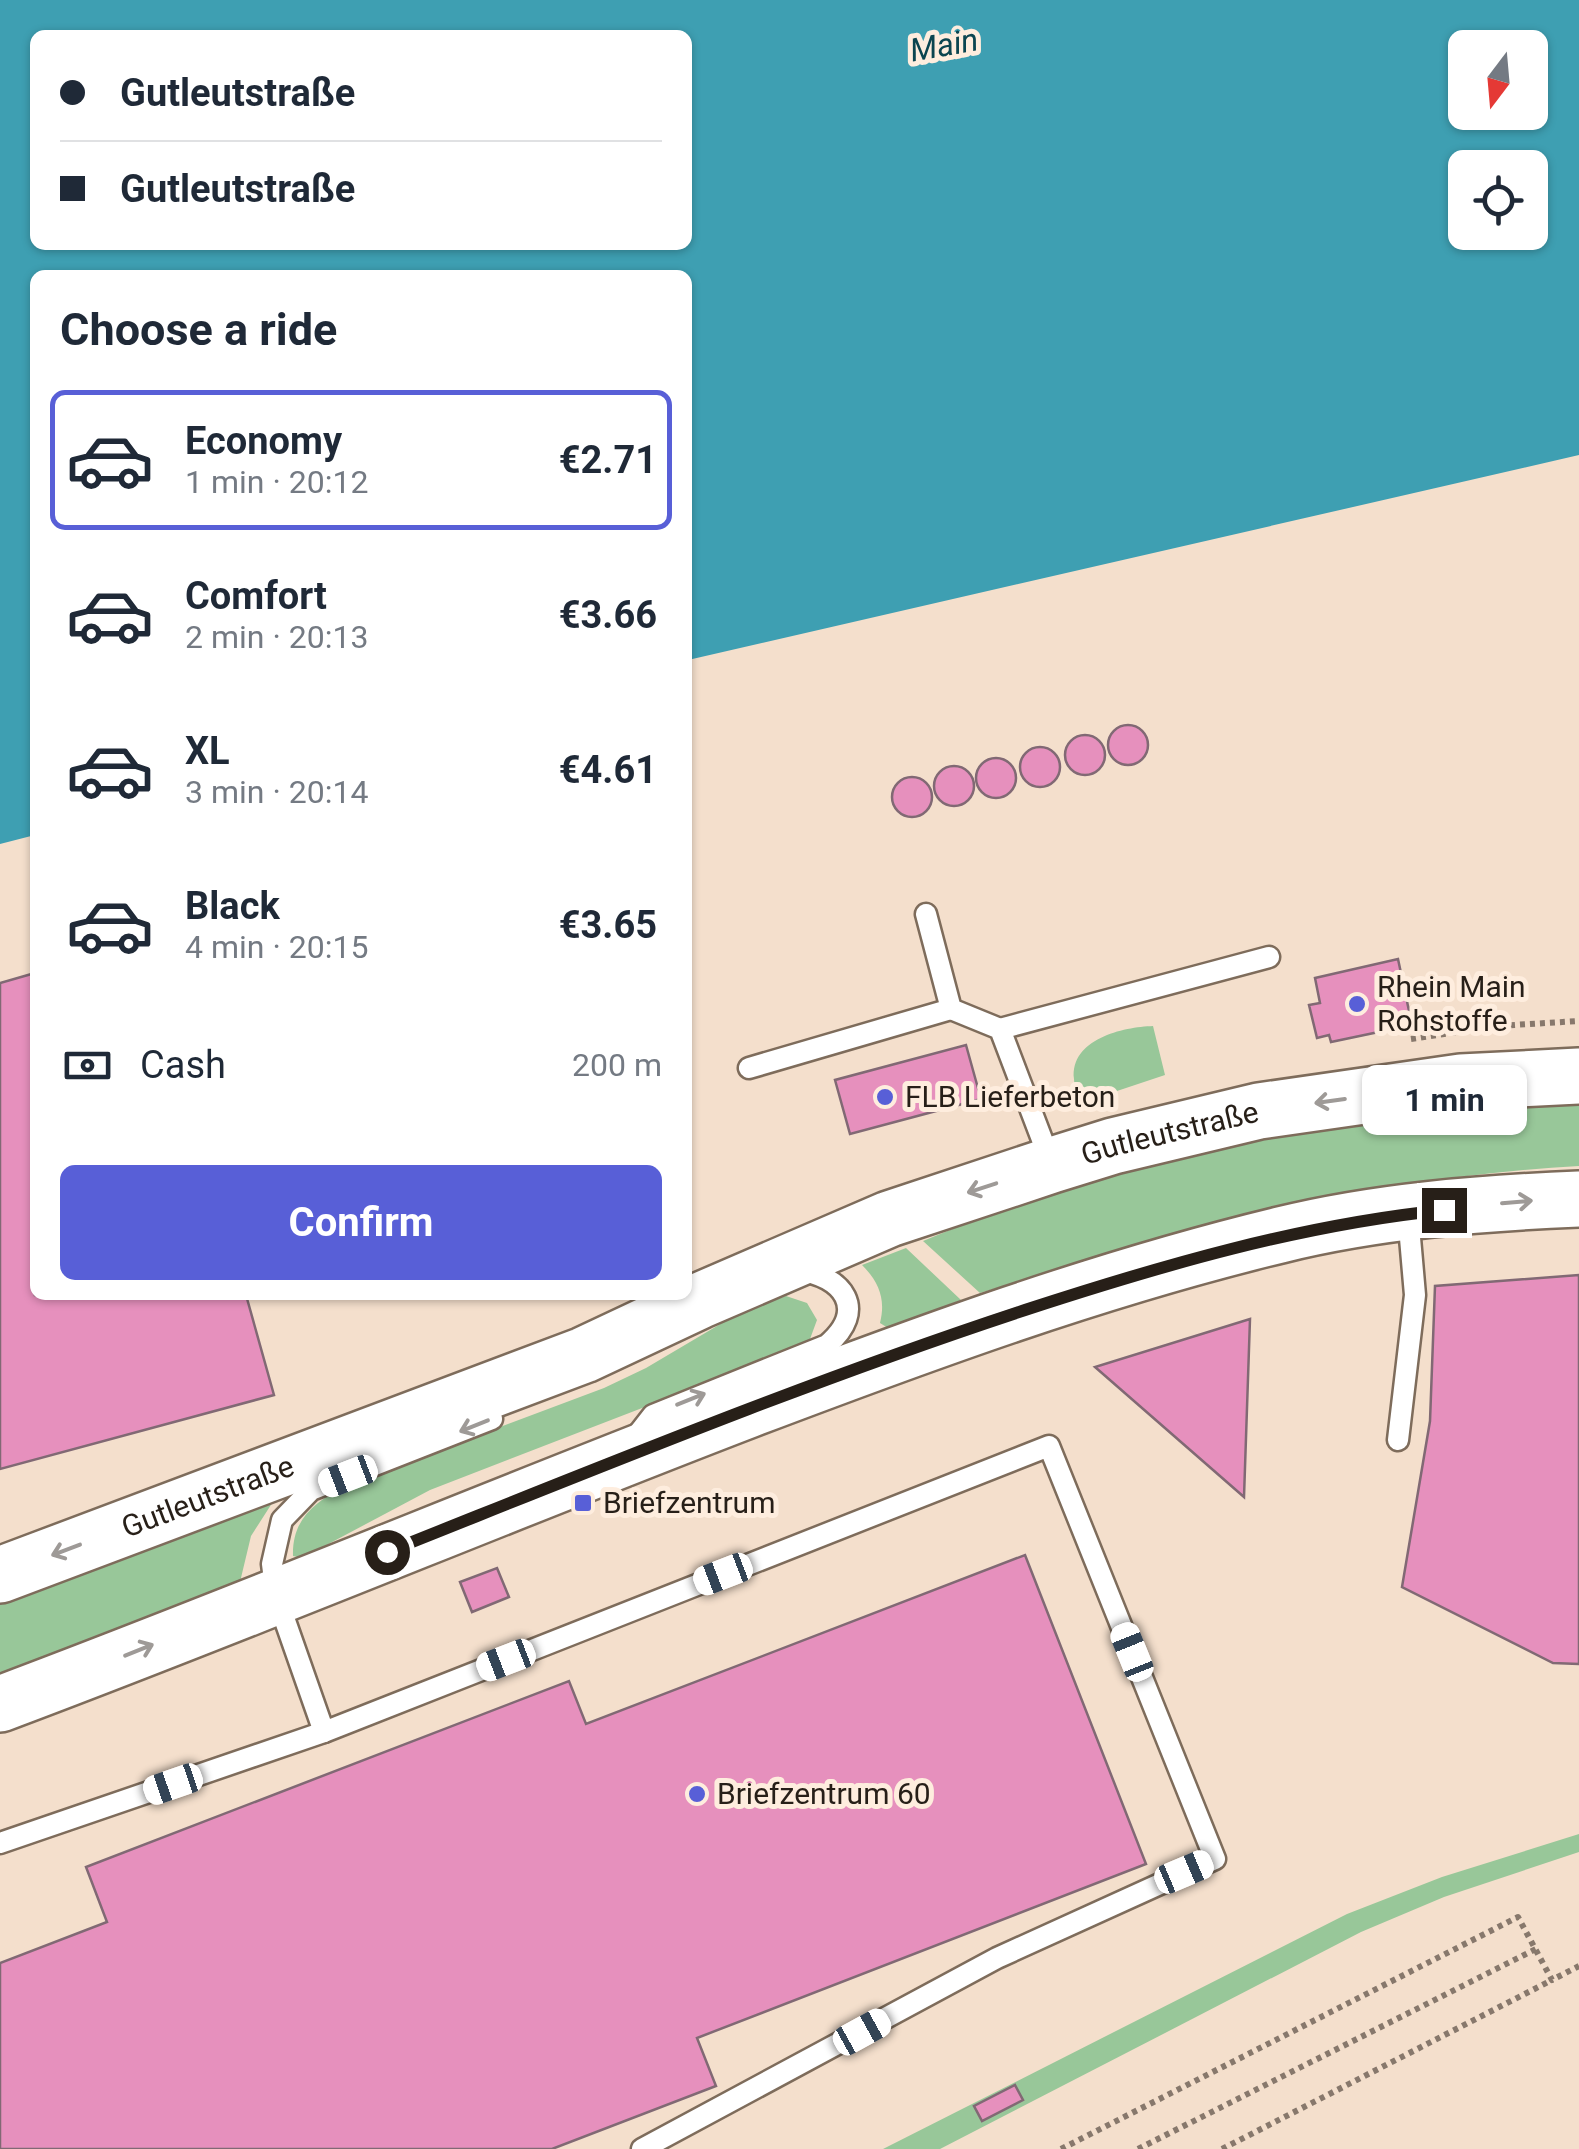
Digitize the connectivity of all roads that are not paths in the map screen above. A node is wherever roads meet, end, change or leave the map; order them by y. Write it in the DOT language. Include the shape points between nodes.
graph roads {
  1 [pos="926,914"];
  2 [pos="1269,957"];
  3 [pos="951,1009"];
  4 [pos="1000,1029"];
  5 [pos="749,1068"];
  6 [pos="1579,1076"];
  7 [pos="1052,1165"];
  8 [pos="1579,1199"];
  9 [pos="1407,1214"];
  10 [pos="780,1268"];
  11 [pos="515,1410"];
  12 [pos="1398,1440"];
  13 [pos="619,1460"];
  14 [pos="0,1574"];
  15 [pos="276,1595"];
  16 [pos="0,1704"];
  17 [pos="324,1732"];
  18 [pos="0,1842"];
  19 [pos="642,2149"];
  1 -- 3 [label="lane"];
  2 -- 4 [label="lane"];
  3 -- 4 [label="lane"];
  3 -- 5 [label="lane"];
  4 -- 7 [label="lane"];
  6 -- 7 [label="main road, Gutleutstraße, one-way" via="1462,1082 1260,1111"];
  7 -- 10 [label="main road, Gutleutstraße, one-way" via="889,1219"];
  9 -- 8 [label="main road, one-way"];
  9 -- 12 [label="lane" via="1415,1295"];
  9 -- 13 [label="main road" via="1283,1234 1124,1278 922,1344"];
  13 -- 10 [label="lane, one-way" via="653,1415 827,1345 844,1331 846,1298 832,1281"];
  10 -- 14 [label="main road, Gutleutstraße, one-way" via="699,1300 565,1373"];
  11 -- 15 [label="lane, Gutleutstraße, one-way" via="311,1490 282,1520 276,1537"];
  13 -- 15 [label="main road"];
  16 -- 15 [label="main road, one-way"];
  15 -- 17 [label="lane, Gutleutstraße"];
  17 -- 18 [label="lane"];
  17 -- 19 [label="lane" via="1050,1446 1215,1859 997,1958"];
}
